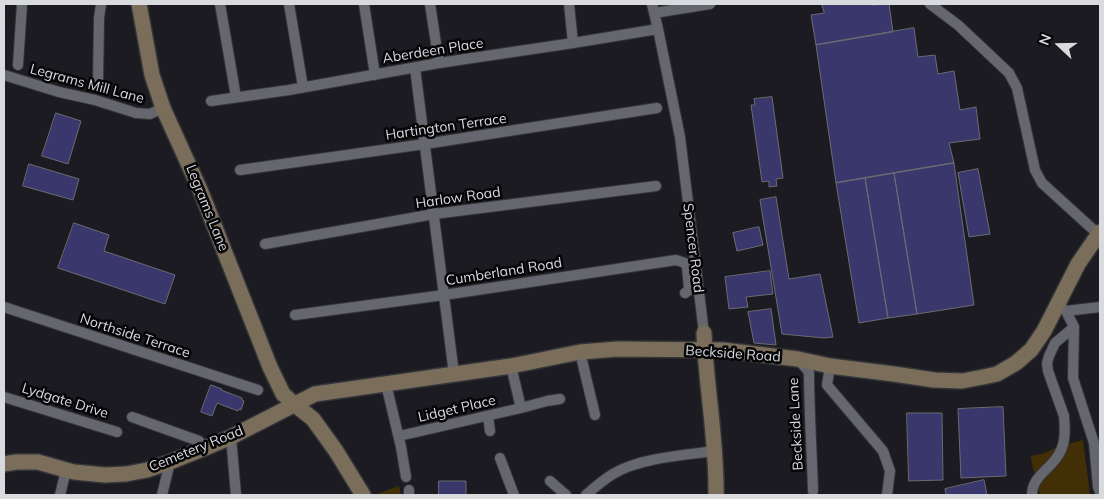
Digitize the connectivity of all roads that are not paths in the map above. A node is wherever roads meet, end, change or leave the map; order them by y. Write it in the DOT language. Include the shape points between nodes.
graph roads {
  1 [pos="22,4"];
  2 [pos="101,4"];
  3 [pos="139,4"];
  4 [pos="220,4"];
  5 [pos="289,4"];
  6 [pos="364,4"];
  7 [pos="430,4"];
  8 [pos="570,4"];
  9 [pos="710,4"];
  10 [pos="930,4"];
  11 [pos="653,8"];
  12 [pos="658,29"];
  13 [pos="573,43"];
  14 [pos="439,63"];
  15 [pos="18,65"];
  16 [pos="415,68"];
  17 [pos="4,75"];
  18 [pos="376,75"];
  19 [pos="98,82"];
  20 [pos="303,87"];
  21 [pos="236,97"];
  22 [pos="211,101"];
  23 [pos="163,108"];
  24 [pos="657,108"];
  25 [pos="425,144"];
  26 [pos="240,170"];
  27 [pos="656,186"];
  28 [pos="434,214"];
  29 [pos="1099,233"];
  30 [pos="264,244"];
  31 [pos="685,293"];
  32 [pos="444,295"];
  33 [pos="4,307"];
  34 [pos="1061,307"];
  35 [pos="1100,307"];
  36 [pos="295,315"];
  37 [pos="1074,326"];
  38 [pos="704,333"];
  39 [pos="705,351"];
  40 [pos="580,352"];
  41 [pos="798,360"];
  42 [pos="511,366"];
  43 [pos="830,366"];
  44 [pos="454,374"];
  45 [pos="386,384"];
  46 [pos="258,390"];
  47 [pos="4,396"];
  48 [pos="560,399"];
  49 [pos="294,404"];
  50 [pos="521,408"];
  51 [pos="595,415"];
  52 [pos="488,416"];
  53 [pos="132,417"];
  54 [pos="490,431"];
  55 [pos="117,432"];
  56 [pos="399,436"];
  57 [pos="231,437"];
  58 [pos="1097,442"];
  59 [pos="205,448"];
  60 [pos="715,451"];
  61 [pos="500,458"];
  62 [pos="170,462"];
  63 [pos="4,464"];
  64 [pos="66,470"];
  65 [pos="406,477"];
  66 [pos="550,481"];
  67 [pos="813,491"];
  68 [pos="1100,492"];
  69 [pos="60,495"];
  70 [pos="162,495"];
  71 [pos="236,495"];
  72 [pos="363,495"];
  73 [pos="514,495"];
  74 [pos="566,495"];
  75 [pos="586,495"];
  76 [pos="716,495"];
  77 [pos="887,495"];
  78 [pos="1032,495"];
  1 -- 15 [label="street"];
  2 -- 19 [label="street"];
  3 -- 23 [label="street, Legrams Lane" via="152,75"];
  4 -- 21 [label="street"];
  5 -- 20 [label="street"];
  6 -- 18 [label="street"];
  7 -- 14 [label="street"];
  8 -- 13 [label="street"];
  9 -- 11 [label="street"];
  10 -- 29 [label="street" via="958,25 1009,73 1017,88 1035,170 1042,183"];
  11 -- 12 [label="street, Spencer Road"];
  12 -- 13 [label="street, Aberdeen Place"];
  12 -- 38 [label="street, Spencer Road" via="680,137"];
  13 -- 14 [label="street, Aberdeen Place"];
  14 -- 16 [label="street, Aberdeen Place"];
  16 -- 18 [label="street, Aberdeen Place"];
  16 -- 25 [label="street"];
  17 -- 23 [label="street, Legrams Mill Lane" via="136,113 150,114"];
  18 -- 20 [label="street, Aberdeen Place"];
  20 -- 21 [label="street, Aberdeen Place"];
  21 -- 22 [label="street, Aberdeen Place"];
  23 -- 49 [label="street, Legrams Lane" via="201,192 270,367 283,394"];
  24 -- 25 [label="street, Hartington Terrace"];
  25 -- 26 [label="street, Hartington Terrace"];
  25 -- 28 [label="street"];
  27 -- 28 [label="street, Harlow Road"];
  28 -- 30 [label="street, Harlow Road"];
  28 -- 32 [label="street"];
  29 -- 34 [label="street, Beckside Road" via="1078,264"];
  31 -- 32 [label="street, Cumberland Road" via="689,288 687,267 676,260"];
  32 -- 36 [label="street, Cumberland Road"];
  32 -- 44 [label="street"];
  33 -- 46 [label="street, Northside Terrace"];
  34 -- 35 [label="street"];
  34 -- 37 [label="street"];
  34 -- 43 [label="street, Beckside Road" via="1031,350 997,374 962,381 934,380"];
  37 -- 58 [label="street" via="1072,378"];
  37 -- 78 [label="street" via="1055,342 1047,363 1064,416 1062,448 1034,483"];
  38 -- 39 [label="street, Spencer Road"];
  39 -- 40 [label="street, Beckside Road" via="618,349"];
  39 -- 41 [label="street, Beckside Road" via="723,350"];
  39 -- 60 [label="street, Spencer Road"];
  40 -- 42 [label="street, Beckside Road"];
  40 -- 51 [label="street"];
  41 -- 43 [label="street, Beckside Road"];
  41 -- 67 [label="street, Beckside Lane" via="809,372"];
  42 -- 44 [label="street, Beckside Road"];
  42 -- 50 [label="street"];
  43 -- 77 [label="street" via="827,385 883,451 890,471"];
  44 -- 45 [label="street, Beckside Road"];
  45 -- 49 [label="street, Beckside Road" via="315,394"];
  45 -- 56 [label="street"];
  47 -- 55 [label="street, Lydgate Drive"];
  48 -- 50 [label="street, Lidget Place"];
  49 -- 57 [label="street, Cemetery Road"];
  49 -- 72 [label="street, Legrams Lane" via="313,419"];
  50 -- 52 [label="street, Lidget Place"];
  52 -- 54 [label="street"];
  52 -- 56 [label="street, Lidget Place"];
  53 -- 59 [label="street" via="199,441"];
  56 -- 65 [label="street"];
  57 -- 59 [label="street, Cemetery Road"];
  57 -- 71 [label="street"];
  58 -- 68 [label="street"];
  59 -- 62 [label="street, Cemetery Road"];
  60 -- 75 [label="street" via="638,463 614,473"];
  60 -- 76 [label="street, Spencer Road"];
  61 -- 73 [label="street"];
  62 -- 64 [label="street, Cemetery Road" via="126,474"];
  62 -- 70 [label="street"];
  63 -- 64 [label="street, Cemetery Road" via="38,462"];
  64 -- 69 [label="street"];
  66 -- 74 [label="street"];
}
